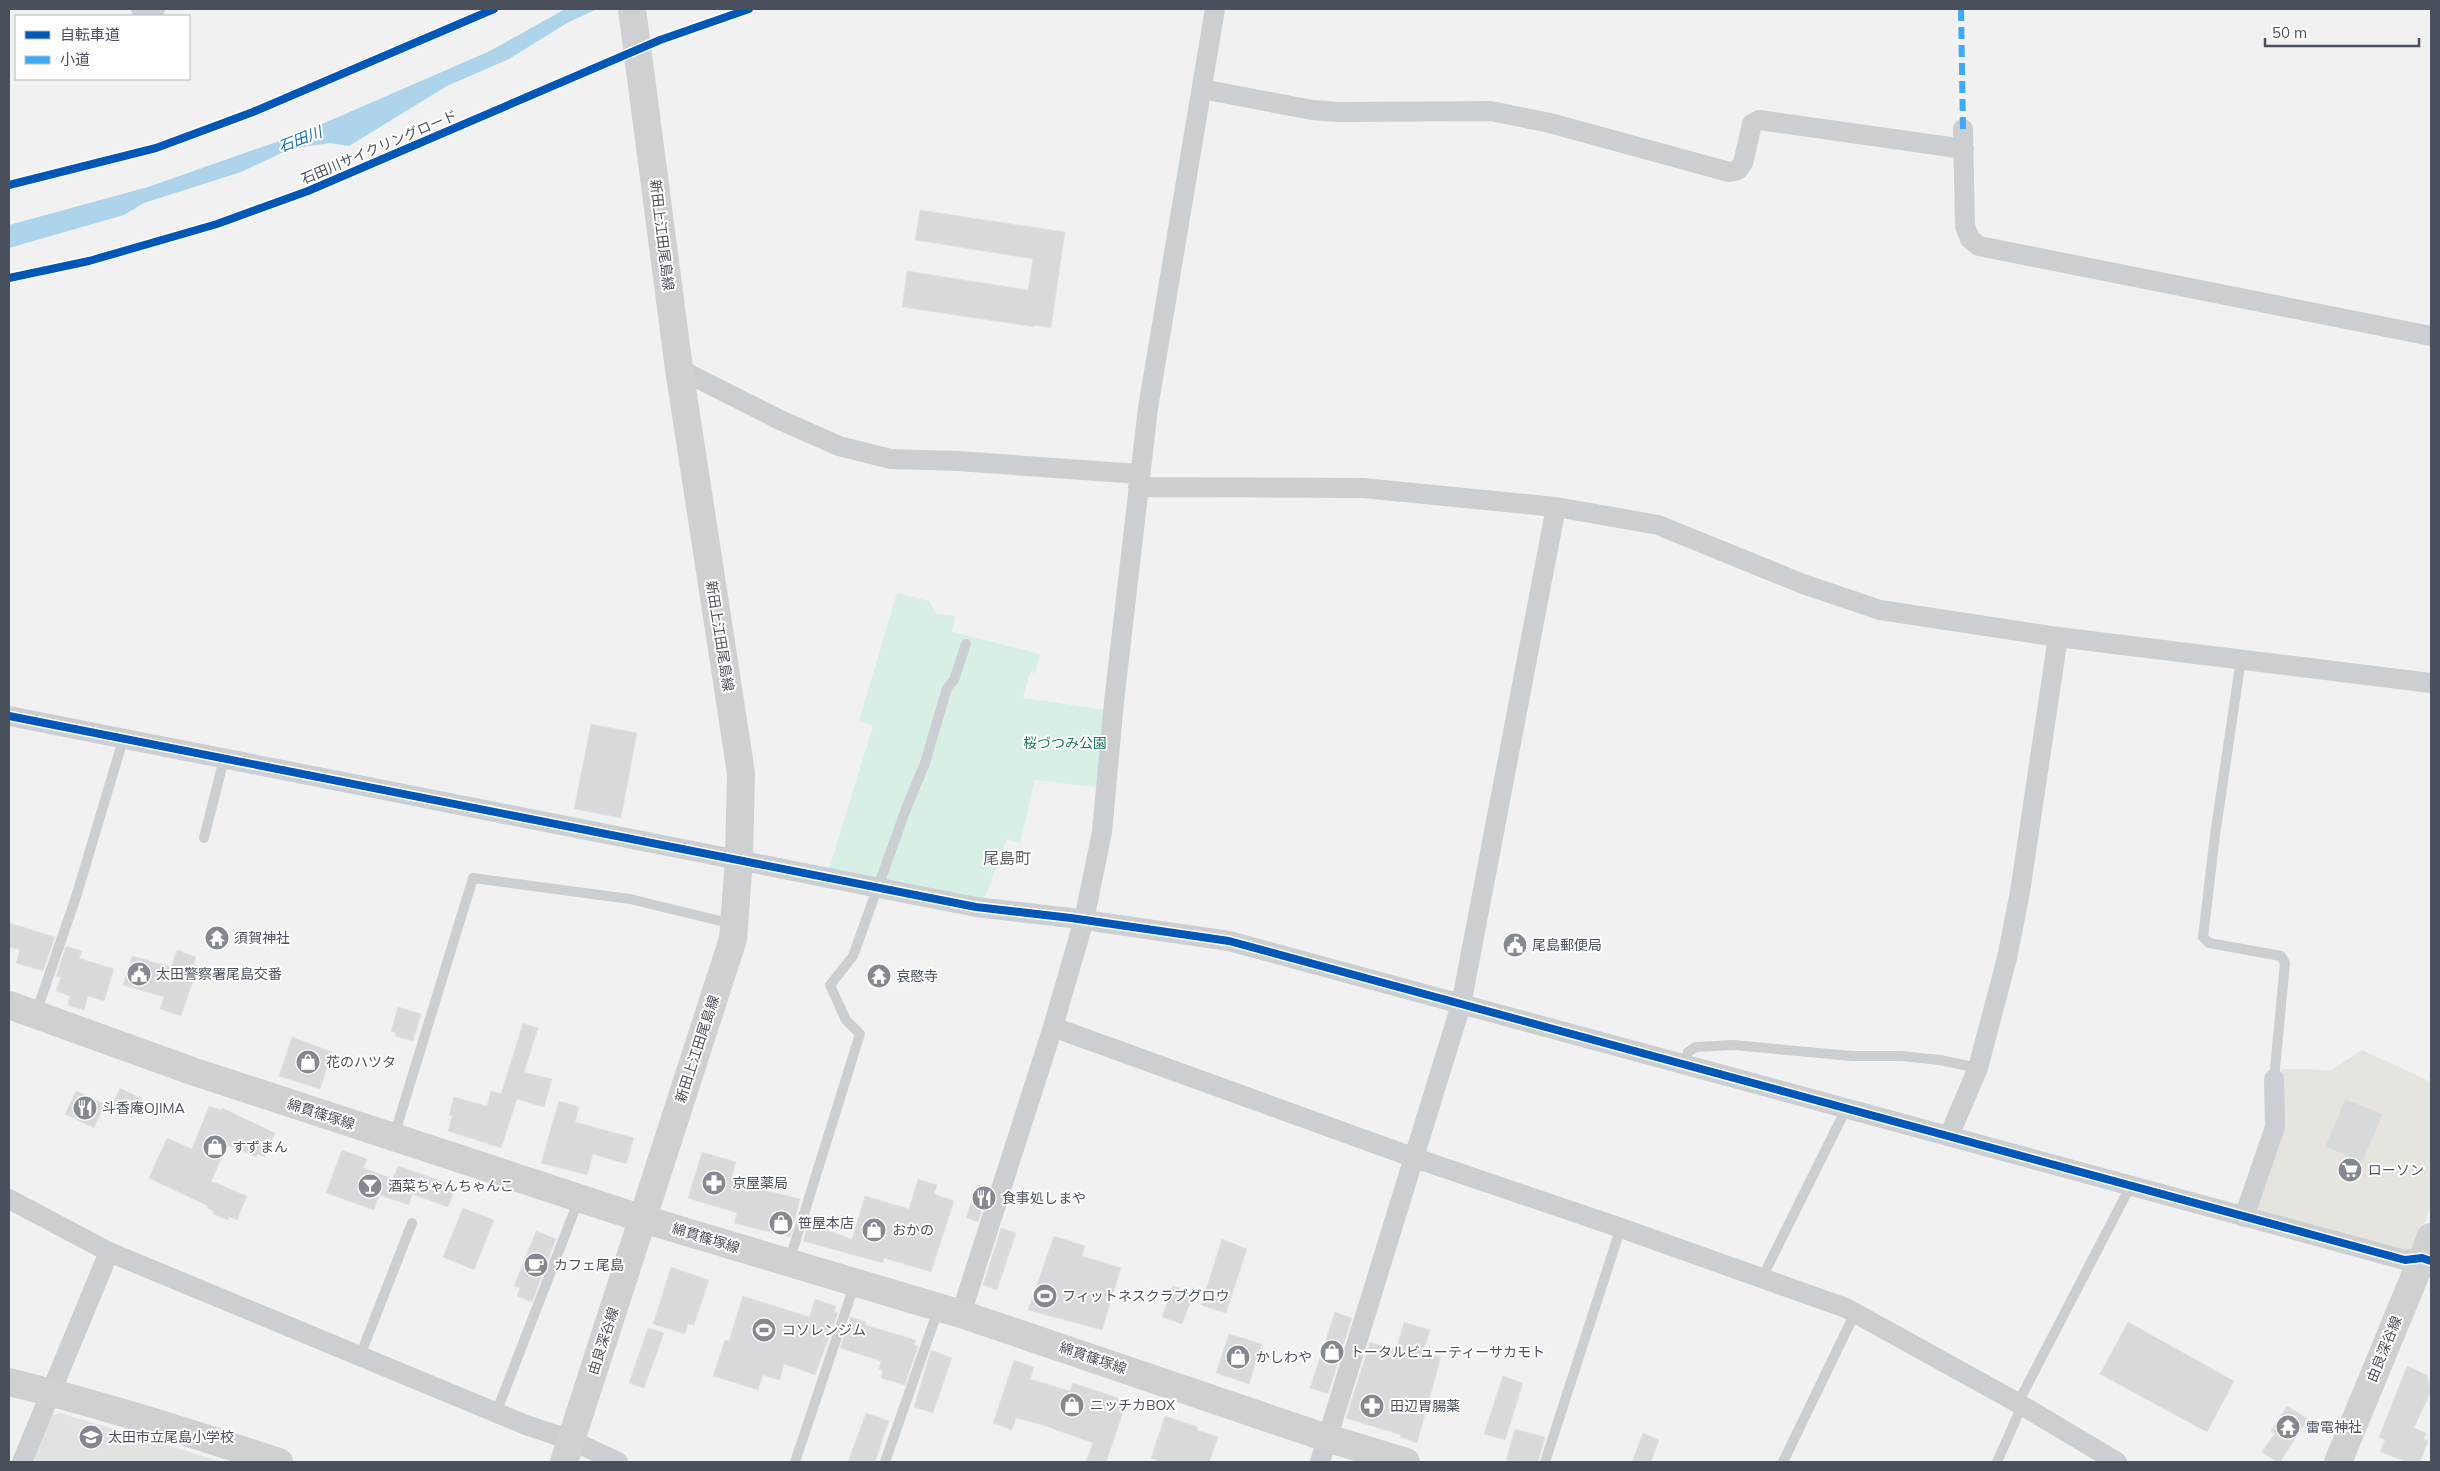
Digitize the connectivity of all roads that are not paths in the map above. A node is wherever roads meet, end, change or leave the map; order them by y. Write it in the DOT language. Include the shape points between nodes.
graph roads {
  1 [pos="141,9"];
  2 [pos="155,9"];
  3 [pos="632,9"];
  4 [pos="1215,9"];
  5 [pos="1202,89"];
  6 [pos="1963,128"];
  7 [pos="1964,149"];
  8 [pos="2431,336"];
  9 [pos="679,369"];
  10 [pos="1139,481"];
  11 [pos="1556,507"];
  12 [pos="2058,637"];
  13 [pos="966,644"];
  14 [pos="2241,659"];
  15 [pos="2431,683"];
  16 [pos="9,716"];
  17 [pos="123,740"];
  18 [pos="224,759"];
  19 [pos="204,838"];
  20 [pos="739,859"];
  21 [pos="878,887"];
  22 [pos="1084,920"];
  23 [pos="734,925"];
  24 [pos="9,1005"];
  25 [pos="1462,1005"];
  26 [pos="35,1016"];
  27 [pos="1053,1027"];
  28 [pos="1684,1065"];
  29 [pos="1978,1068"];
  30 [pos="2274,1079"];
  31 [pos="1846,1109"];
  32 [pos="1949,1136"];
  33 [pos="394,1137"];
  34 [pos="1415,1158"];
  35 [pos="2131,1186"];
  36 [pos="579,1198"];
  37 [pos="9,1199"];
  38 [pos="2244,1217"];
  39 [pos="643,1219"];
  40 [pos="412,1223"];
  41 [pos="1621,1227"];
  42 [pos="109,1252"];
  43 [pos="2428,1252"];
  44 [pos="789,1263"];
  45 [pos="1762,1278"];
  46 [pos="855,1282"];
  47 [pos="950,1310"];
  48 [pos="1855,1313"];
  49 [pos="360,1356"];
  50 [pos="9,1382"];
  51 [pos="51,1392"];
  52 [pos="2020,1404"];
  53 [pos="496,1413"];
  54 [pos="1323,1450"];
  55 [pos="567,1451"];
  56 [pos="22,1462"];
  57 [pos="279,1462"];
  58 [pos="618,1462"];
  59 [pos="795,1462"];
  60 [pos="885,1462"];
  61 [pos="1406,1462"];
  62 [pos="1545,1462"];
  63 [pos="1783,1462"];
  64 [pos="1997,1462"];
  65 [pos="2117,1462"];
  66 [pos="2338,1462"];
  1 -- 2 [label="street" via="147,14"];
  3 -- 9 [label="main road, 新田上江田尾島線"];
  4 -- 5 [label="street"];
  5 -- 7 [label="street" via="1312,110 1491,112 1550,123 1729,172 1738,170 1743,163 1752,124 1759,120"];
  5 -- 10 [label="street" via="1148,408"];
  6 -- 7 [label="street"];
  7 -- 8 [label="street" via="1966,226 1970,239 1979,246"];
  9 -- 10 [label="street" via="839,446 891,459 967,462"];
  9 -- 20 [label="main road, 新田上江田尾島線" via="741,774"];
  10 -- 11 [label="street" via="1363,488"];
  10 -- 22 [label="street" via="1102,832"];
  11 -- 12 [label="street" via="1658,524 1803,584 1880,610"];
  11 -- 25 [label="street"];
  12 -- 14 [label="street"];
  12 -- 29 [label="street" via="2020,892 2007,958"];
  13 -- 21 [label="lane" via="954,680 946,688 925,763"];
  14 -- 15 [label="street"];
  14 -- 30 [label="lane" via="2204,936 2209,943 2281,956 2286,963"];
  16 -- 17 [label="street"];
  17 -- 18 [label="street"];
  17 -- 26 [label="lane" via="76,897"];
  18 -- 19 [label="lane"];
  18 -- 20 [label="street"];
  20 -- 21 [label="street"];
  20 -- 23 [label="main road, 新田上江田尾島線"];
  21 -- 22 [label="street" via="976,907"];
  21 -- 44 [label="lane" via="853,956 830,985 846,1020 860,1034"];
  22 -- 25 [label="street" via="1229,941"];
  22 -- 27 [label="street"];
  23 -- 33 [label="lane" via="630,899 473,878"];
  23 -- 39 [label="main road, 新田上江田尾島線" via="733,938"];
  24 -- 26 [label="main road, 綿貫篠塚線"];
  25 -- 28 [label="street"];
  25 -- 34 [label="street"];
  26 -- 33 [label="main road, 綿貫篠塚線" via="178,1067"];
  27 -- 34 [label="street"];
  27 -- 47 [label="street"];
  28 -- 29 [label="lane" via="1688,1052 1696,1047 1733,1046 1852,1056 1902,1056"];
  28 -- 31 [label="street"];
  29 -- 32 [label="street"];
  30 -- 38 [label="street" via="2275,1127"];
  31 -- 32 [label="street"];
  31 -- 45 [label="lane"];
  32 -- 35 [label="street"];
  33 -- 36 [label="main road, 綿貫篠塚線"];
  34 -- 41 [label="street"];
  34 -- 54 [label="street"];
  35 -- 38 [label="street"];
  35 -- 52 [label="lane"];
  36 -- 39 [label="main road, 綿貫篠塚線"];
  36 -- 53 [label="lane"];
  37 -- 42 [label="street"];
  38 -- 43 [label="street" via="2405,1260"];
  39 -- 44 [label="main road, 綿貫篠塚線"];
  39 -- 55 [label="main road, 由良深谷線"];
  40 -- 49 [label="lane"];
  41 -- 45 [label="street"];
  41 -- 62 [label="lane"];
  42 -- 49 [label="street"];
  42 -- 51 [label="street"];
  43 -- 66 [label="main road, 由良深谷線"];
  44 -- 46 [label="main road, 綿貫篠塚線"];
  45 -- 48 [label="street"];
  46 -- 47 [label="main road, 綿貫篠塚線"];
  46 -- 59 [label="lane"];
  47 -- 54 [label="main road, 綿貫篠塚線"];
  47 -- 60 [label="lane"];
  48 -- 52 [label="street"];
  48 -- 63 [label="lane"];
  49 -- 53 [label="street"];
  50 -- 51 [label="main road"];
  51 -- 56 [label="street"];
  51 -- 57 [label="main road"];
  52 -- 64 [label="lane"];
  52 -- 65 [label="street"];
  53 -- 55 [label="street"];
  54 -- 61 [label="main road, 綿貫篠塚線"];
  55 -- 58 [label="street"];
}
